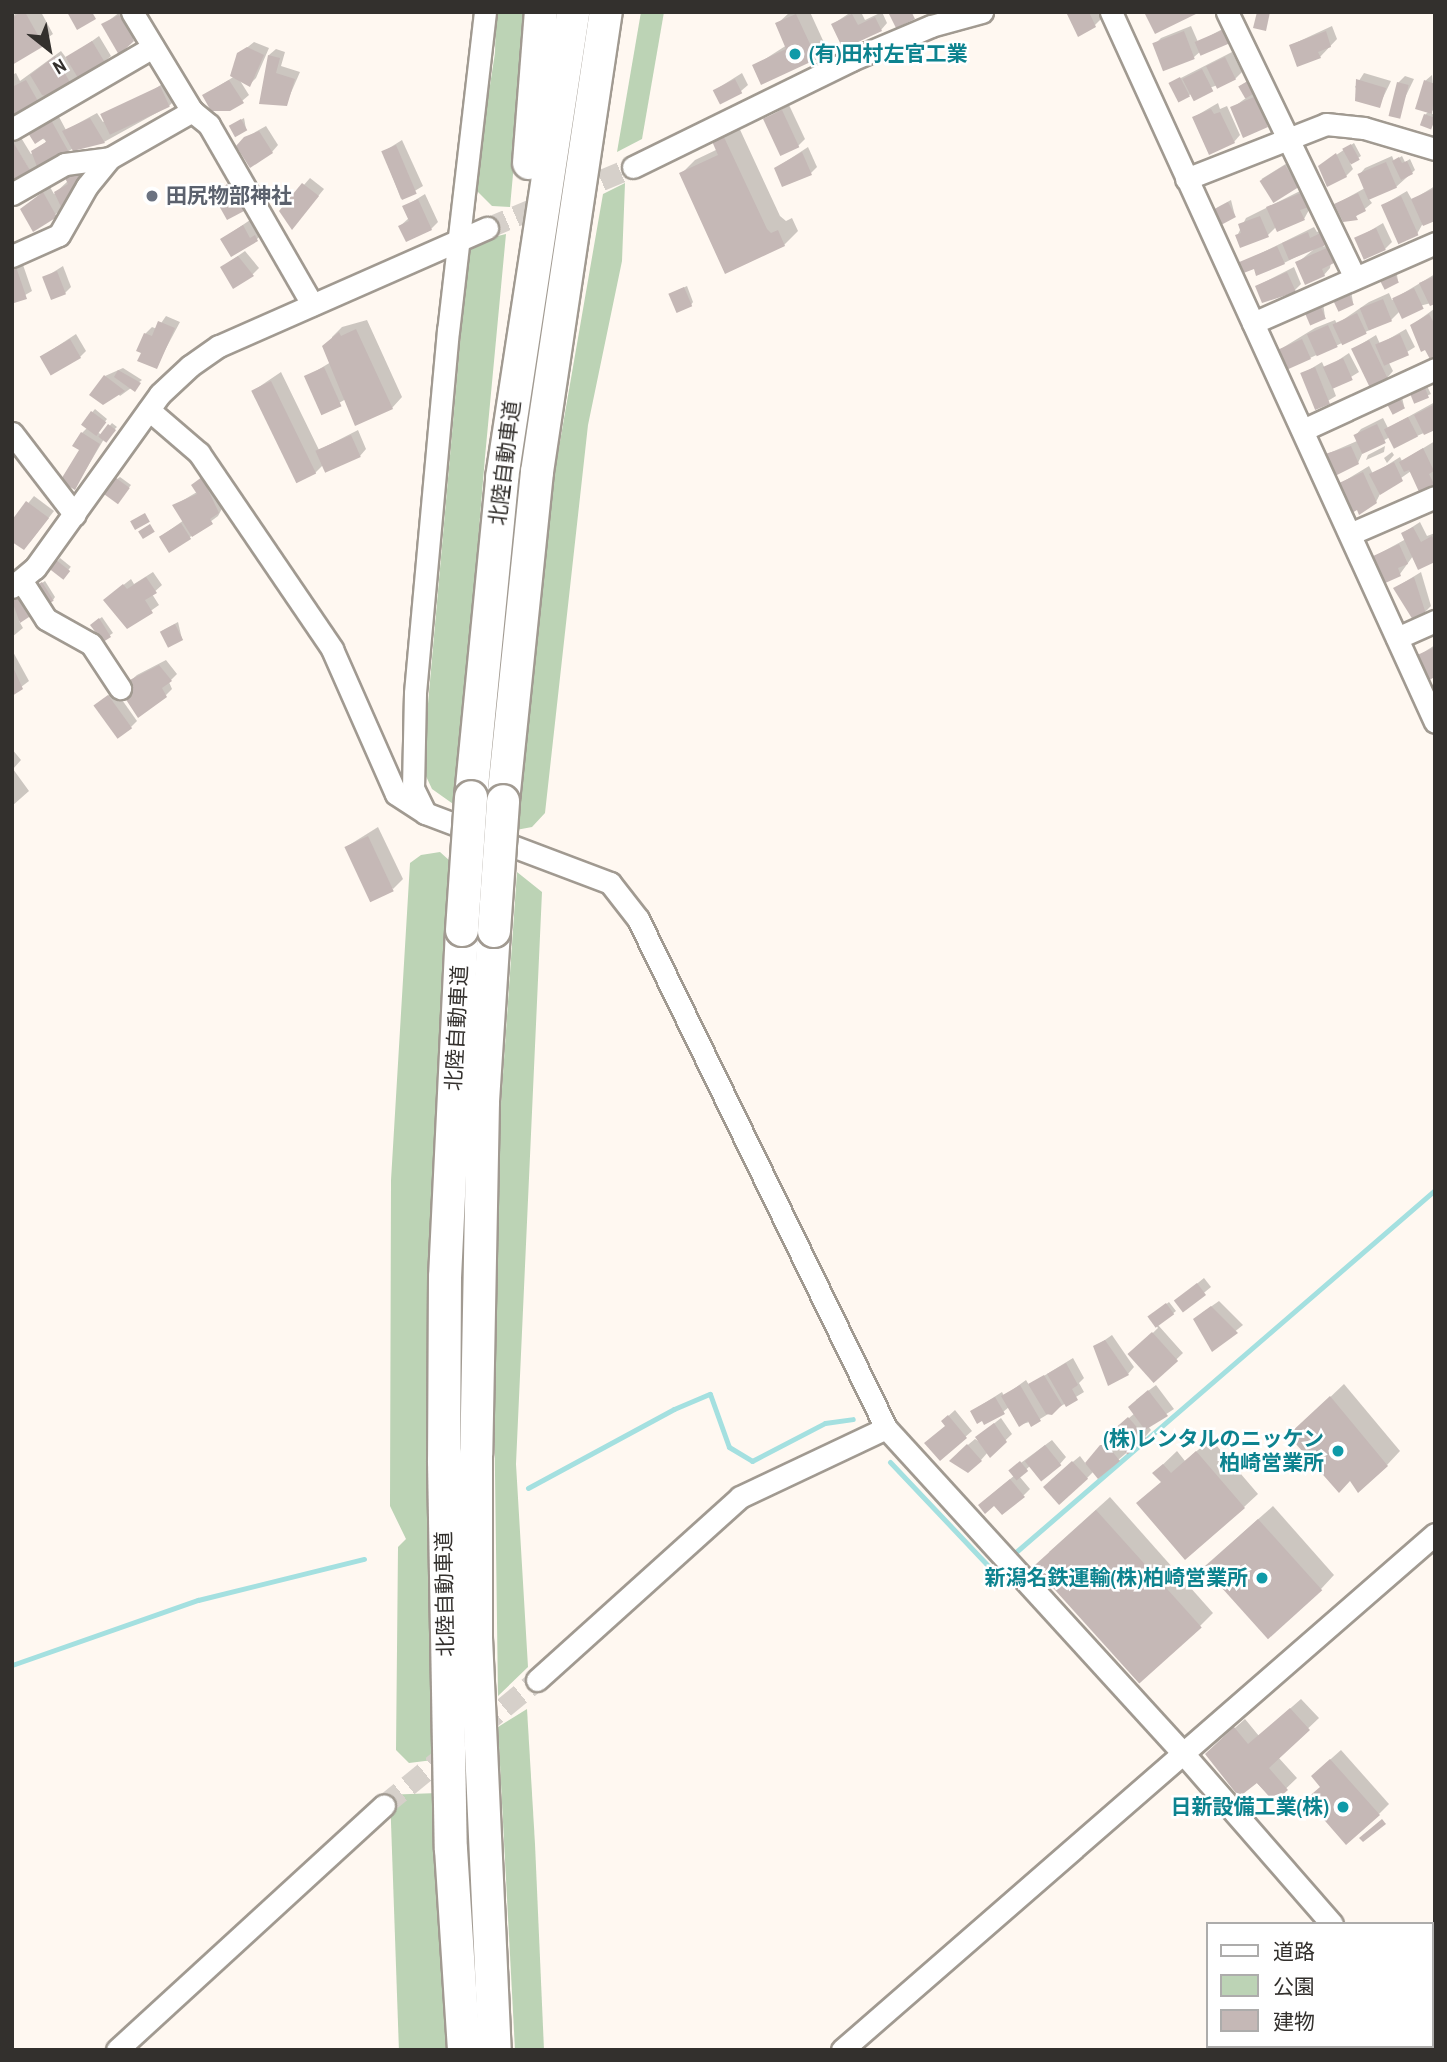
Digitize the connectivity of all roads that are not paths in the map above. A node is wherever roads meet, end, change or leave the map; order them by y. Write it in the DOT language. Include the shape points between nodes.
graph roads {
  1 [pos="132,12"];
  2 [pos="485,12"];
  3 [pos="541,12"];
  4 [pos="573,12"];
  5 [pos="606,12"];
  6 [pos="617,12"];
  7 [pos="982,12"];
  8 [pos="1111,12"];
  9 [pos="1227,12"];
  10 [pos="153,47"];
  11 [pos="192,111"];
  12 [pos="12,129"];
  13 [pos="1289,135"];
  14 [pos="1435,149"];
  15 [pos="110,158"];
  16 [pos="633,167"];
  17 [pos="1186,179"];
  18 [pos="12,194"];
  19 [pos="487,228"];
  20 [pos="457,238"];
  21 [pos="1435,243"];
  22 [pos="12,256"];
  23 [pos="1355,278"];
  24 [pos="560,301"];
  25 [pos="312,304"];
  26 [pos="1253,323"];
  27 [pos="1435,369"];
  28 [pos="149,410"];
  29 [pos="1303,430"];
  30 [pos="12,433"];
  31 [pos="502,478"];
  32 [pos="1435,497"];
  33 [pos="75,515"];
  34 [pos="1352,533"];
  35 [pos="17,584"];
  36 [pos="1435,621"];
  37 [pos="1397,638"];
  38 [pos="120,688"];
  39 [pos="1435,722"];
  40 [pos="425,813"];
  41 [pos="886,1428"];
  42 [pos="1435,1534"];
  43 [pos="537,1681"];
  44 [pos="1182,1752"];
  45 [pos="384,1805"];
  46 [pos="1330,1922"];
  47 [pos="117,2050"];
  48 [pos="464,2050"];
  49 [pos="495,2050"];
  50 [pos="842,2050"];
  1 -- 10 [label="street"];
  2 -- 20 [label="street"];
  3 -- 31 [label="highway"];
  4 -- 31 [label="highway, 北陸自動車道"];
  5 -- 24 [label="highway, 北陸自動車道"];
  6 -- 24 [label="highway" via="577,233"];
  7 -- 16 [label="street" via="931,26 851,60"];
  8 -- 17 [label="street"];
  9 -- 13 [label="street"];
  10 -- 11 [label="street"];
  10 -- 12 [label="street"];
  11 -- 15 [label="street"];
  11 -- 25 [label="street" via="209,125"];
  13 -- 14 [label="street" via="1326,124 1364,128"];
  13 -- 17 [label="street"];
  13 -- 23 [label="street"];
  15 -- 18 [label="street" via="65,164"];
  15 -- 22 [label="street" via="58,235"];
  17 -- 26 [label="street"];
  19 -- 20 [label="street"];
  20 -- 25 [label="street"];
  20 -- 40 [label="street" via="415,694 413,788"];
  21 -- 23 [label="street"];
  23 -- 26 [label="street"];
  24 -- 49 [label="highway, 北陸自動車道, bridge" via="503,801 483,1102 476,1520 482,1813"];
  25 -- 28 [label="street" via="219,346 190,366"];
  26 -- 29 [label="street"];
  27 -- 29 [label="street"];
  28 -- 33 [label="street"];
  28 -- 40 [label="street" via="199,453 332,649 396,794"];
  29 -- 34 [label="street"];
  30 -- 33 [label="street"];
  31 -- 48 [label="highway, 北陸自動車道, bridge" via="471,797 446,1277 444,1461 451,1849"];
  32 -- 34 [label="street"];
  33 -- 35 [label="street"];
  34 -- 37 [label="street"];
  35 -- 38 [label="street" via="46,619 91,644"];
  36 -- 37 [label="street"];
  37 -- 39 [label="street"];
  40 -- 41 [label="street" via="610,883 638,919"];
  41 -- 43 [label="street" via="740,1497"];
  41 -- 44 [label="street"];
  42 -- 44 [label="street"];
  44 -- 46 [label="street"];
  44 -- 50 [label="street"];
  45 -- 47 [label="street"];
}
